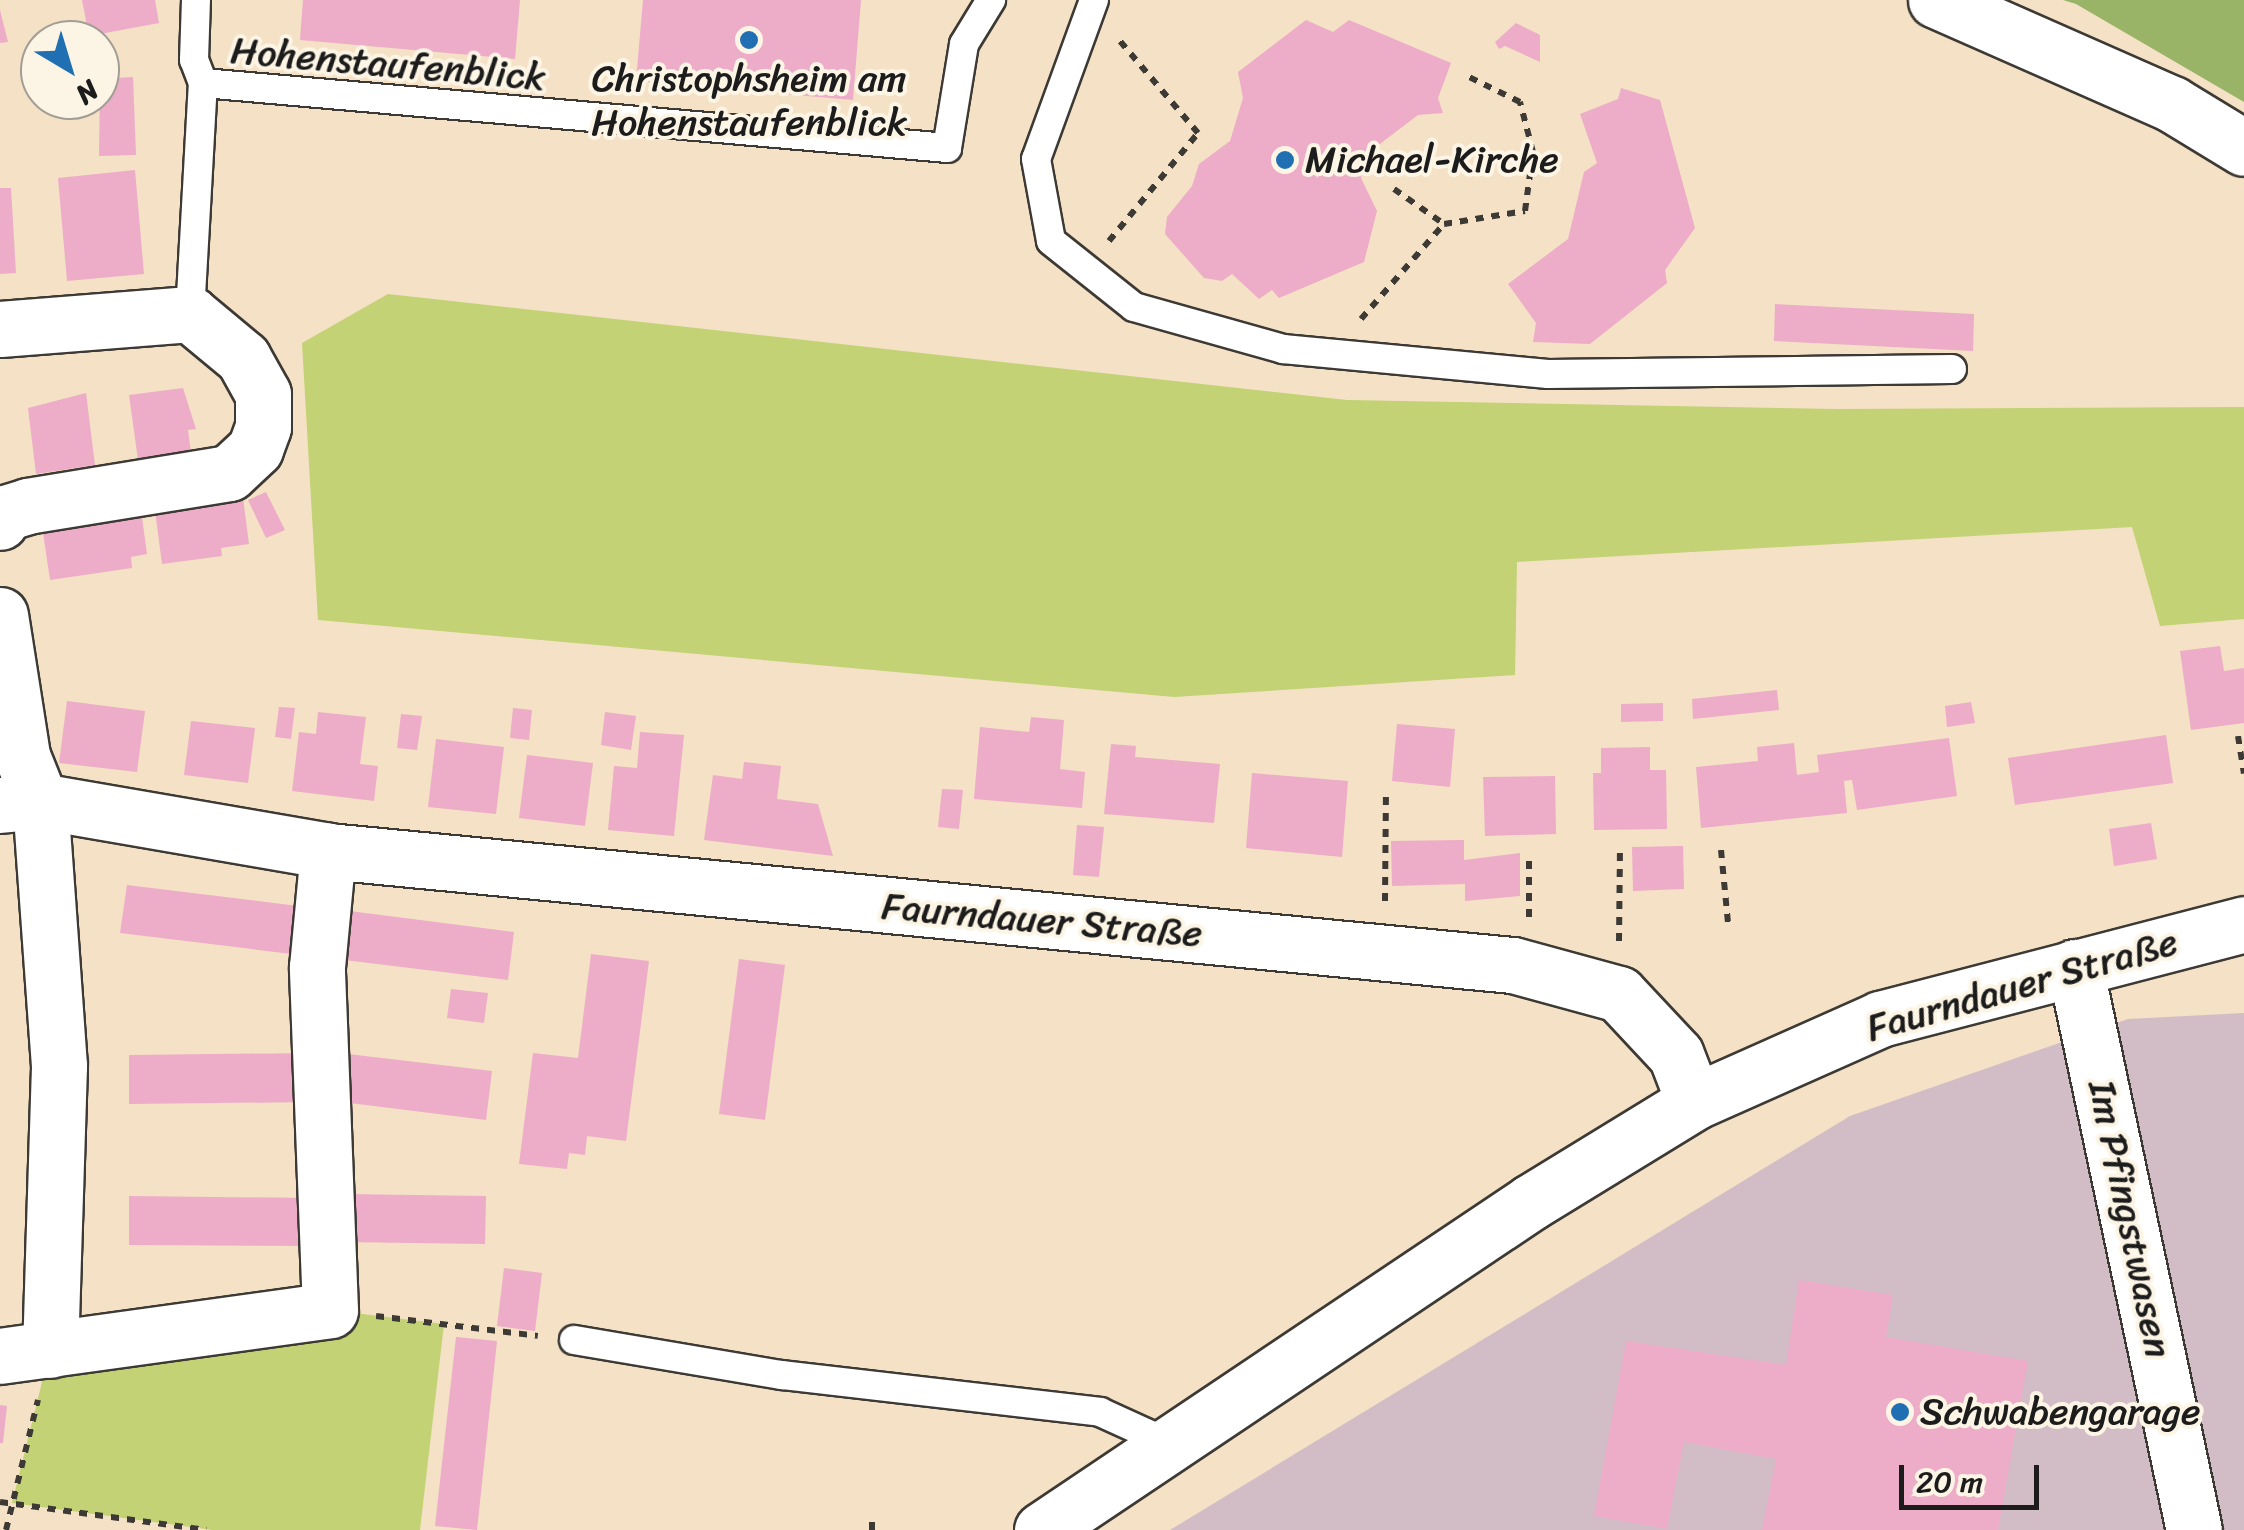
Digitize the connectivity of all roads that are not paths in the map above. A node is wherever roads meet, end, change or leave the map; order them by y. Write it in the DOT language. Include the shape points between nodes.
graph roads {
  1 [pos="196,0"];
  2 [pos="992,0"];
  3 [pos="1936,0"];
  4 [pos="1092,4"];
  5 [pos="203,84"];
  6 [pos="2244,148"];
  7 [pos="190,314"];
  8 [pos="0,329"];
  9 [pos="1952,369"];
  10 [pos="0,522"];
  11 [pos="0,615"];
  12 [pos="20,803"];
  13 [pos="328,851"];
  14 [pos="2244,924"];
  15 [pos="2075,967"];
  16 [pos="1694,1102"];
  17 [pos="574,1340"];
  18 [pos="25,1353"];
  19 [pos="1168,1443"];
  20 [pos="1042,1530"];
  21 [pos="2194,1530"];
  1 -- 5 [label="lane" via="194,60"];
  2 -- 5 [label="lane, Hohenstaufenblick" via="964,44 947,148"];
  3 -- 6 [label="street" via="2172,104"];
  4 -- 9 [label="lane" via="1036,159 1050,241 1134,307 1283,349 1548,374"];
  5 -- 7 [label="lane"];
  7 -- 8 [label="street"];
  7 -- 10 [label="street" via="243,358 262,394 264,427 255,450 228,473 28,506 5,513"];
  11 -- 12 [label="street" via="22,756"];
  12 -- 13 [label="street, Faurndauer Straße"];
  12 -- 18 [label="street" via="58,1066"];
  13 -- 16 [label="street, Faurndauer Straße" via="1513,965 1619,994 1676,1055"];
  13 -- 18 [label="street" via="317,967 330,1310"];
  14 -- 15 [label="street, Faurndauer Straße"];
  15 -- 16 [label="street, Faurndauer Straße" via="1880,1019"];
  15 -- 21 [label="street, Im Pfingstwasen"];
  16 -- 19 [label="street, Faurndauer Straße"];
  17 -- 19 [label="lane" via="782,1376 1100,1412"];
  19 -- 20 [label="street, Faurndauer Straße"];
}
